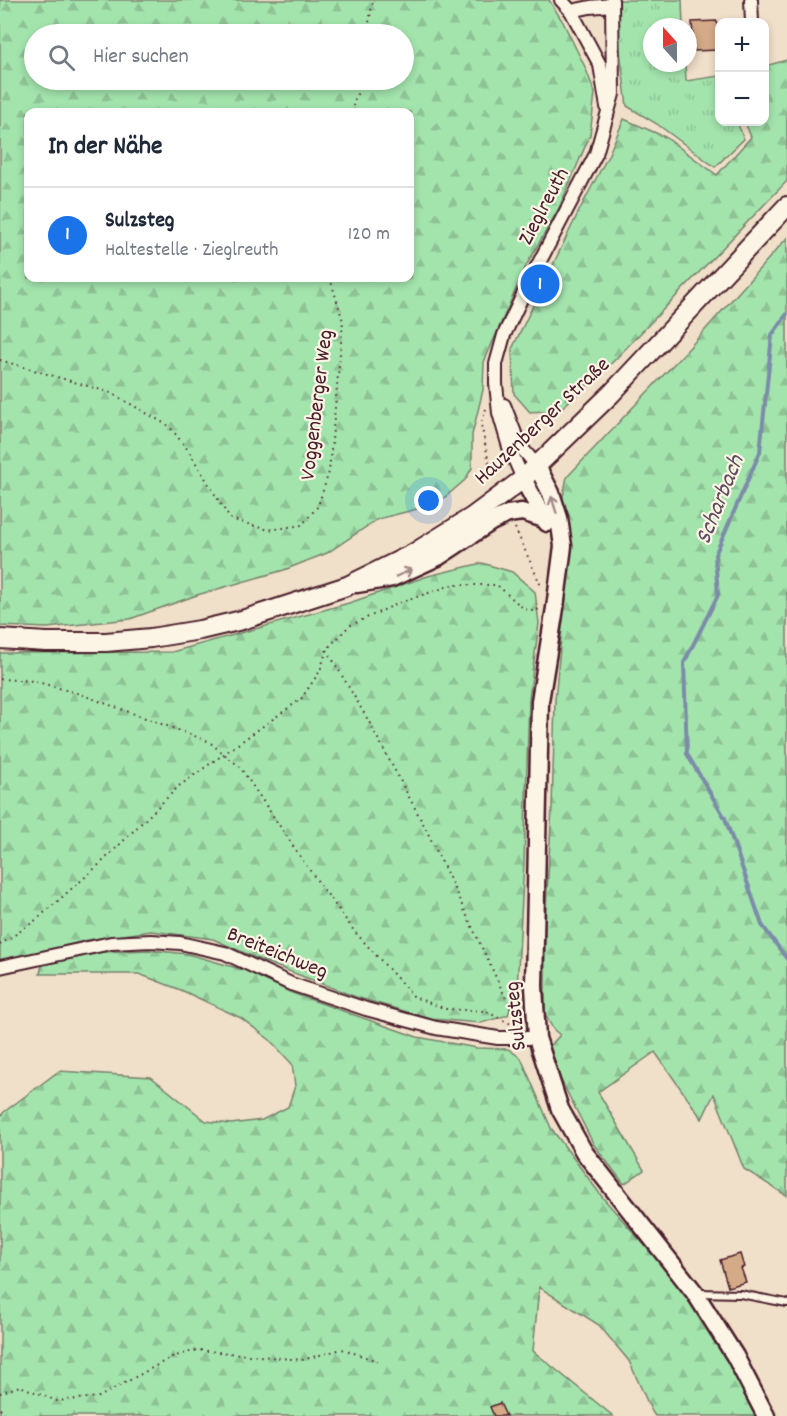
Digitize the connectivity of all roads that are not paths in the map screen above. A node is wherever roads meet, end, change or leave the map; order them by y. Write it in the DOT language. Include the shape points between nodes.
graph roads {
  1 [pos="561,0"];
  2 [pos="751,0"];
  3 [pos="612,3"];
  4 [pos="570,11"];
  5 [pos="752,18"];
  6 [pos="608,116"];
  7 [pos="787,206"];
  8 [pos="496,384"];
  9 [pos="537,466"];
  10 [pos="523,479"];
  11 [pos="544,519"];
  12 [pos="563,546"];
  13 [pos="347,586"];
  14 [pos="0,639"];
  15 [pos="0,967"];
  16 [pos="537,1038"];
  17 [pos="695,1293"];
  18 [pos="787,1303"];
  19 [pos="766,1416"];
  1 -- 4 [label="street, Zieglreuth"];
  2 -- 5 [label="street"];
  3 -- 4 [label="street, Zieglreuth"];
  3 -- 6 [label="street, Zieglreuth" via="613,94"];
  4 -- 6 [label="street, Zieglreuth" via="600,65"];
  6 -- 8 [label="street, Zieglreuth" via="596,154 504,335 496,363"];
  7 -- 9 [label="main road, Hauzenberger Straße" via="611,394"];
  8 -- 9 [label="street, Zieglreuth" via="520,446"];
  8 -- 10 [label="street, Zieglreuth" via="499,413"];
  9 -- 10 [label="main road, Hauzenberger Straße"];
  12 -- 9 [label="street, Sulzsteg, one-way" via="551,493"];
  10 -- 11 [label="street"];
  10 -- 13 [label="main road, Hauzenberger Straße" via="472,518"];
  11 -- 12 [label="street"];
  13 -- 11 [label="street, one-way" via="392,578 438,557 508,514 522,512"];
  12 -- 16 [label="street, Sulzsteg" via="540,701 534,986"];
  13 -- 14 [label="main road, Hauzenberger Straße" via="242,620 151,638 106,642"];
  15 -- 16 [label="street, Breiteichweg" via="111,943 180,943 225,953 291,984 366,1010 436,1028 498,1038"];
  16 -- 17 [label="street, Sulzsteg" via="560,1108 584,1152"];
  17 -- 18 [label="lane" via="740,1294"];
  17 -- 19 [label="street, Sulzsteg" via="735,1356"];
}
